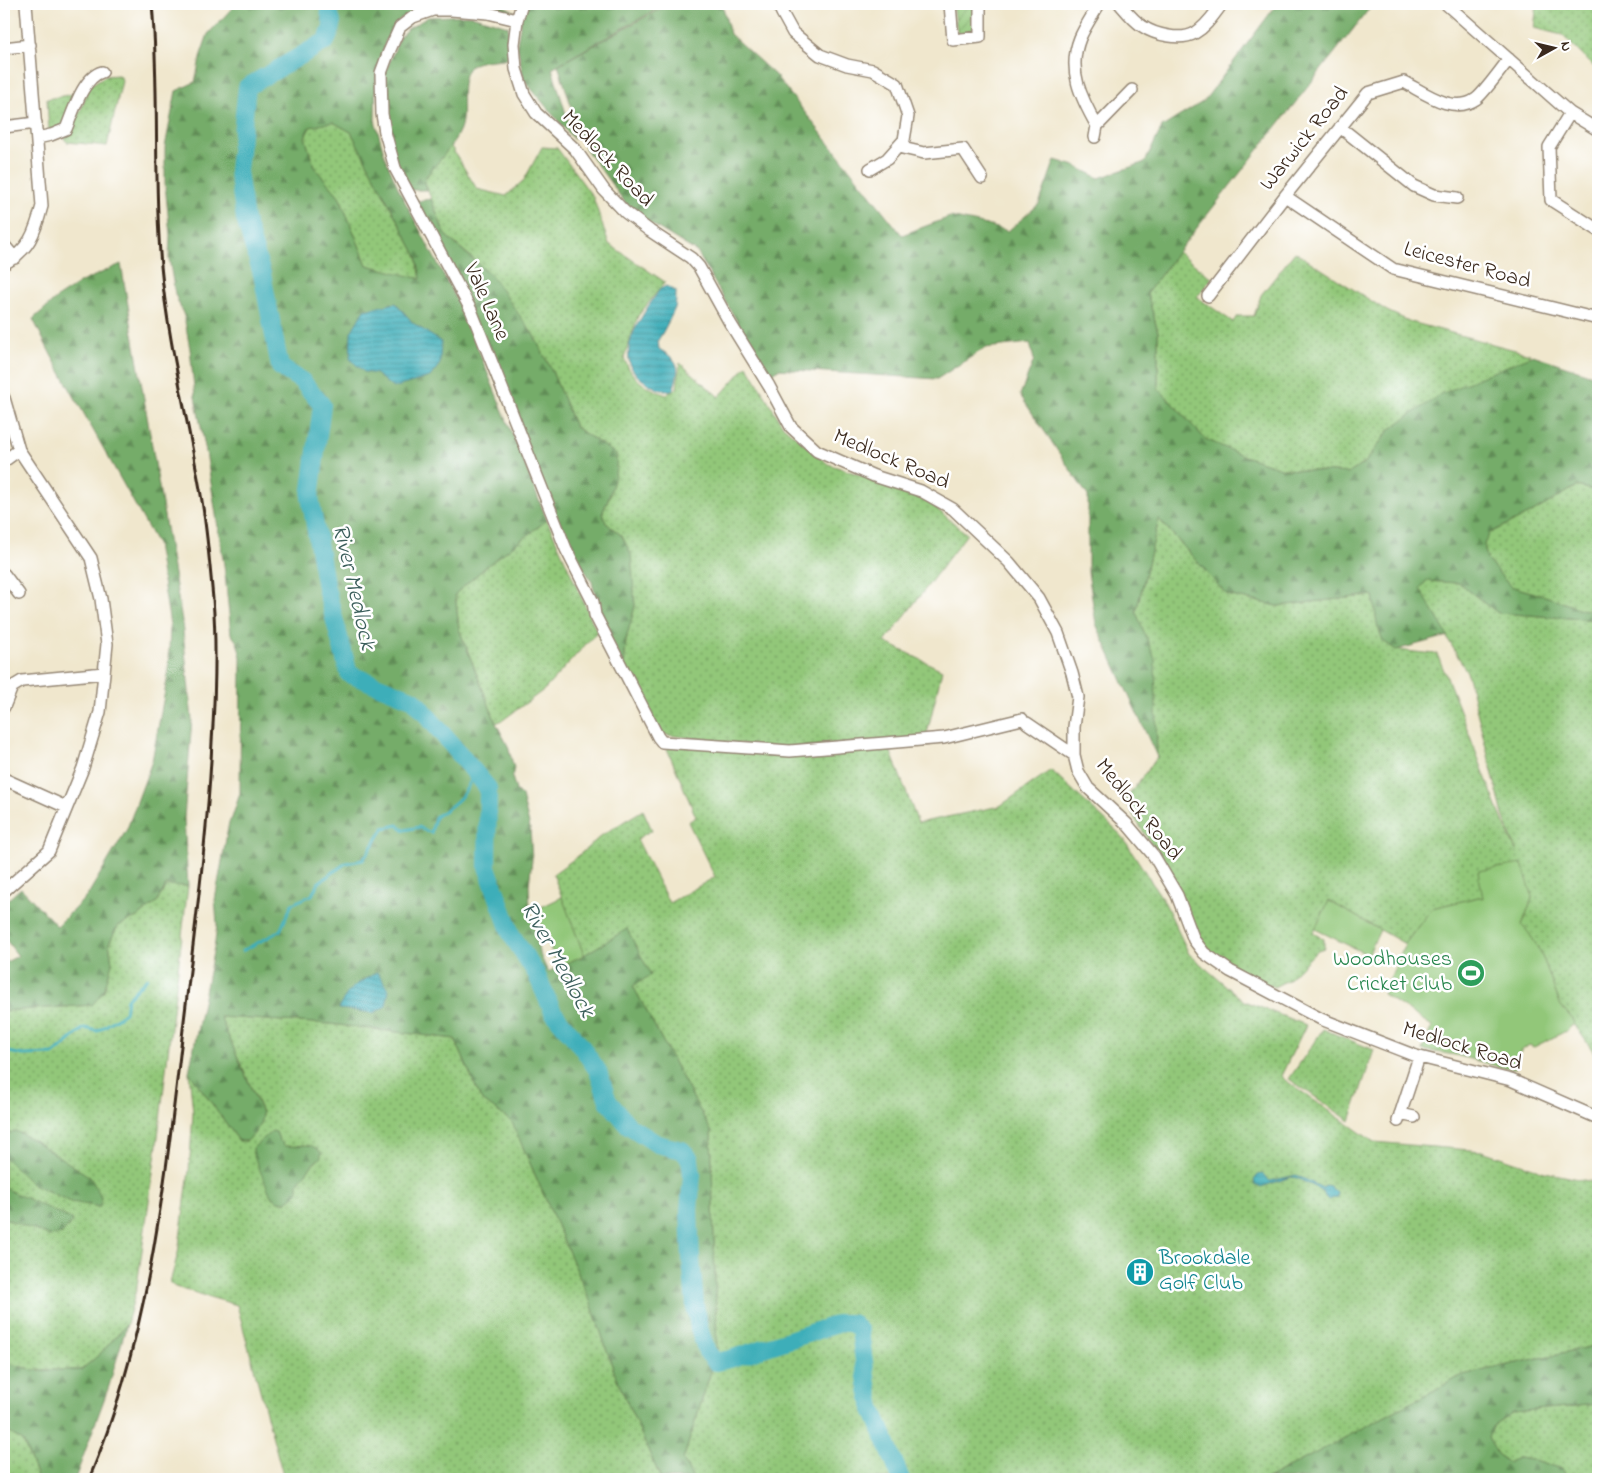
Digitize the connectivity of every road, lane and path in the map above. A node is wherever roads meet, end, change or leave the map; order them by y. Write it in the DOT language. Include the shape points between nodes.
graph roads {
  1 [pos="26,4"];
  2 [pos="522,4"];
  3 [pos="778,4"];
  4 [pos="950,4"];
  5 [pos="980,4"];
  6 [pos="1100,4"];
  7 [pos="1120,4"];
  8 [pos="1222,4"];
  9 [pos="1446,4"];
  10 [pos="516,20"];
  11 [pos="30,45"];
  12 [pos="4,48"];
  13 [pos="1509,59"];
  14 [pos="102,72"];
  15 [pos="1132,90"];
  16 [pos="1570,113"];
  17 [pos="36,123"];
  18 [pos="4,127"];
  19 [pos="1340,127"];
  20 [pos="1598,130"];
  21 [pos="37,138"];
  22 [pos="898,147"];
  23 [pos="870,169"];
  24 [pos="982,178"];
  25 [pos="1285,196"];
  26 [pos="1456,198"];
  27 [pos="1598,230"];
  28 [pos="4,245"];
  29 [pos="16,258"];
  30 [pos="4,264"];
  31 [pos="1208,296"];
  32 [pos="1598,319"];
  33 [pos="4,398"];
  34 [pos="19,450"];
  35 [pos="4,461"];
  36 [pos="4,574"];
  37 [pos="19,594"];
  38 [pos="104,673"];
  39 [pos="4,707"];
  40 [pos="1074,755"];
  41 [pos="4,779"];
  42 [pos="66,807"];
  43 [pos="4,891"];
  44 [pos="1419,1057"];
  45 [pos="1414,1118"];
  46 [pos="1598,1118"];
  1 -- 11 [label="street"];
  2 -- 10 [label="street, Medlock Road"];
  3 -- 22 [label="street" via="793,33 820,55 873,70 897,84 908,116 904,140"];
  4 -- 5 [label="street" via="953,40 980,37"];
  6 -- 15 [label="street" via="1080,37 1075,69 1077,85 1096,131"];
  7 -- 8 [label="street" via="1142,26 1160,34 1184,37 1204,27"];
  9 -- 13 [label="street"];
  10 -- 40 [label="street, Medlock Road" via="516,69 524,94 536,113 575,149 604,190 625,212 699,267 791,427 817,451 874,476 921,491 953,509 1009,562 1039,598 1058,633 1078,697"];
  10 -- 40 [label="street, Vale Lane" via="467,10 433,10 400,27 381,73 385,132 395,168 471,310 566,549 593,602 595,615 658,737 662,742 790,751 944,738 1024,721"];
  11 -- 12 [label="street"];
  11 -- 17 [label="street"];
  13 -- 16 [label="street"];
  13 -- 19 [label="street, Warwick Road" via="1476,98 1458,105 1434,99 1404,82 1368,93"];
  14 -- 21 [label="street" via="87,82 66,129"];
  16 -- 20 [label="street"];
  16 -- 27 [label="street" via="1549,147 1551,200"];
  17 -- 18 [label="street"];
  17 -- 21 [label="street"];
  19 -- 25 [label="street, Warwick Road"];
  19 -- 26 [label="street" via="1414,186 1434,195"];
  21 -- 29 [label="street" via="42,206 31,239"];
  22 -- 23 [label="street" via="887,159"];
  22 -- 24 [label="street" via="924,154 963,149"];
  25 -- 31 [label="street, Warwick Road"];
  25 -- 32 [label="street, Leicester Road" via="1392,269"];
  28 -- 29 [label="street"];
  29 -- 30 [label="street"];
  33 -- 34 [label="street"];
  34 -- 35 [label="street"];
  34 -- 38 [label="street" via="91,558 102,599 107,644"];
  36 -- 37 [label="street"];
  38 -- 39 [label="street" via="22,681 12,687"];
  38 -- 42 [label="street" via="100,712 83,768"];
  40 -- 44 [label="street, Medlock Road" via="1078,771 1088,788 1127,824 1154,856 1177,895 1194,940 1204,954 1321,1019"];
  41 -- 42 [label="street"];
  42 -- 43 [label="street" via="49,851"];
  44 -- 45 [label="street" via="1399,1118"];
  44 -- 46 [label="street, Medlock Road" via="1511,1080"];
}
